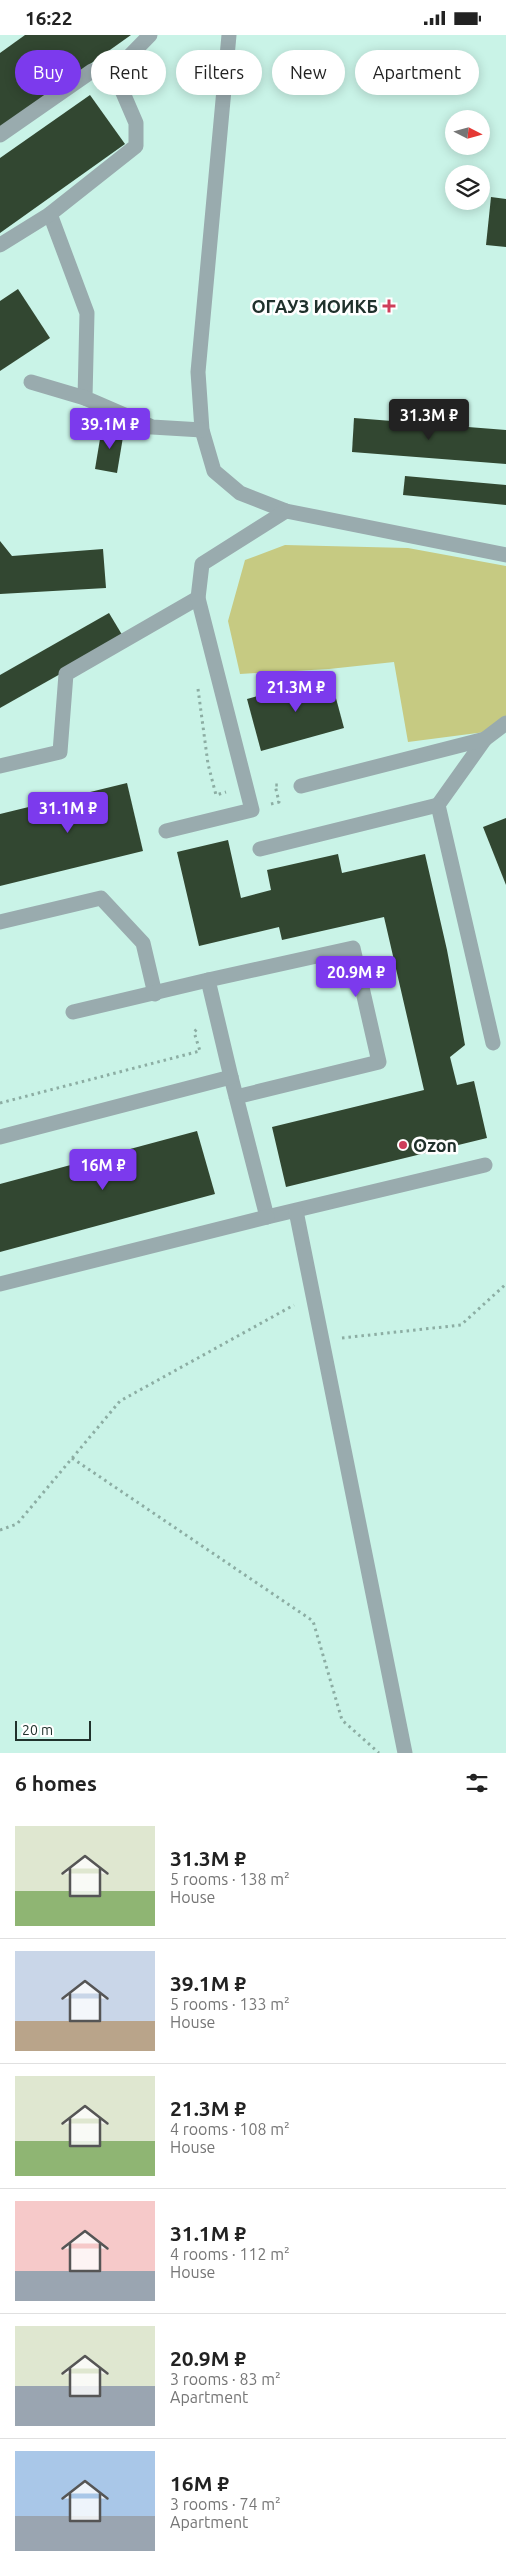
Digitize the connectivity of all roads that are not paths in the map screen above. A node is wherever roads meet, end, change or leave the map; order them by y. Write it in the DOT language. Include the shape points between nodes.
graph roads {
  1 [pos="150,35"];
  2 [pos="229,35"];
  3 [pos="135,50"];
  4 [pos="91,72"];
  5 [pos="124,95"];
  6 [pos="0,135"];
  7 [pos="50,213"];
  8 [pos="0,245"];
  9 [pos="31,382"];
  10 [pos="85,398"];
  11 [pos="202,430"];
  12 [pos="286,511"];
  13 [pos="506,555"];
  14 [pos="198,597"];
  15 [pos="506,723"];
  16 [pos="485,739"];
  17 [pos="0,766"];
  18 [pos="301,786"];
  19 [pos="438,805"];
  20 [pos="166,831"];
  21 [pos="260,849"];
  22 [pos="0,922"];
  23 [pos="208,980"];
  24 [pos="155,994"];
  25 [pos="73,1012"];
  26 [pos="493,1043"];
  27 [pos="231,1077"];
  28 [pos="236,1097"];
  29 [pos="0,1137"];
  30 [pos="485,1165"];
  31 [pos="296,1211"];
  32 [pos="268,1217"];
  33 [pos="0,1285"];
  34 [pos="405,1753"];
  1 -- 3 [label="lane"];
  2 -- 11 [label="lane" via="198,372"];
  4 -- 6 [label="lane"];
  5 -- 7 [label="lane" via="136,123 136,146"];
  7 -- 8 [label="lane"];
  7 -- 10 [label="lane" via="87,313"];
  9 -- 10 [label="lane"];
  10 -- 11 [label="lane" via="152,427"];
  11 -- 12 [label="lane" via="214,471 240,493"];
  12 -- 13 [label="lane"];
  12 -- 14 [label="lane" via="202,564"];
  14 -- 17 [label="lane" via="66,674 60,752"];
  14 -- 20 [label="lane" via="252,810"];
  15 -- 16 [label="lane"];
  16 -- 18 [label="lane"];
  16 -- 19 [label="lane"];
  19 -- 21 [label="lane"];
  19 -- 26 [label="lane"];
  22 -- 24 [label="lane" via="101,898 144,943"];
  23 -- 24 [label="lane"];
  23 -- 27 [label="lane"];
  23 -- 28 [label="lane" via="353,948 379,1061"];
  24 -- 25 [label="lane"];
  27 -- 28 [label="lane"];
  27 -- 29 [label="lane"];
  28 -- 32 [label="lane"];
  30 -- 31 [label="lane"];
  31 -- 32 [label="lane"];
  31 -- 34 [label="lane"];
  32 -- 33 [label="lane"];
}
